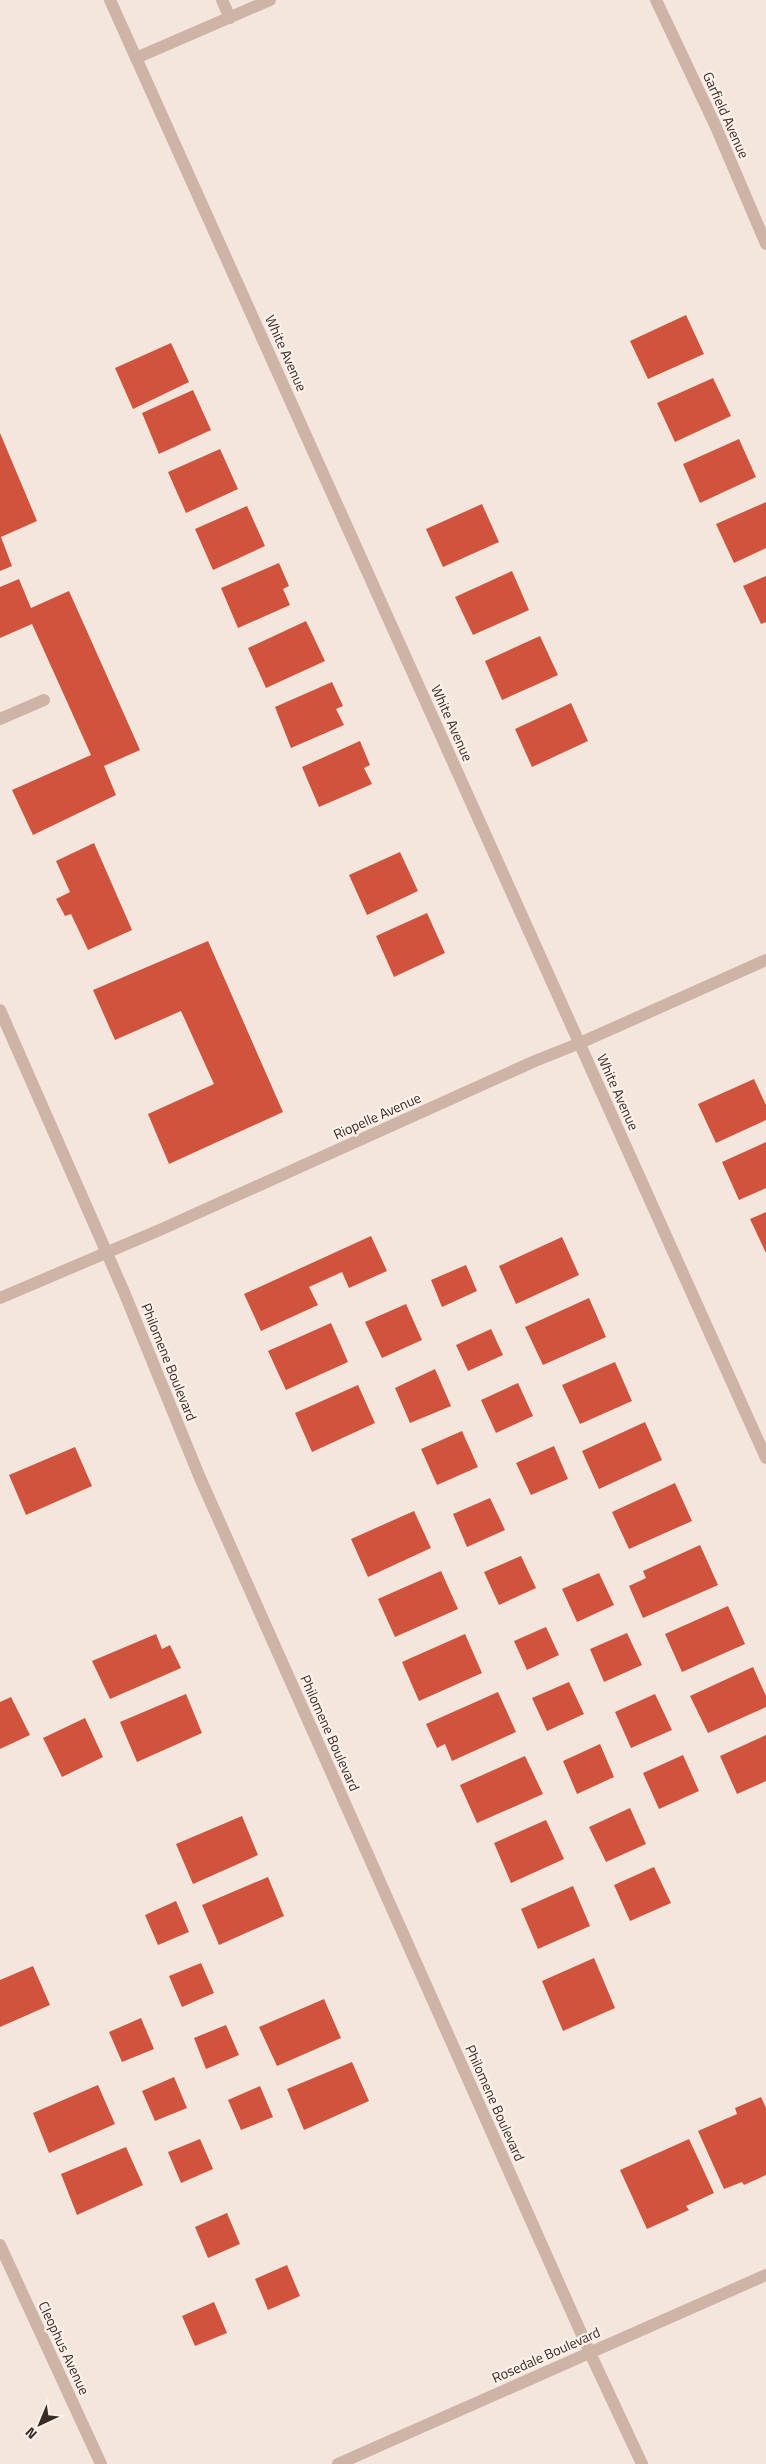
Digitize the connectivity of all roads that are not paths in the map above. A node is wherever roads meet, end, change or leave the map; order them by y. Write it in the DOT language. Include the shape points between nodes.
graph roads {
  1 [pos="110,0"];
  2 [pos="222,0"];
  3 [pos="270,0"];
  4 [pos="656,0"];
  5 [pos="230,18"];
  6 [pos="136,58"];
  7 [pos="766,244"];
  8 [pos="44,700"];
  9 [pos="0,719"];
  10 [pos="766,960"];
  11 [pos="0,1010"];
  12 [pos="580,1043"];
  13 [pos="107,1253"];
  14 [pos="0,1298"];
  15 [pos="766,1458"];
  16 [pos="0,2245"];
  17 [pos="766,2275"];
  18 [pos="590,2353"];
  19 [pos="101,2464"];
  20 [pos="338,2464"];
  21 [pos="642,2464"];
  1 -- 6 [label="street, White Avenue"];
  2 -- 5 [label="street"];
  3 -- 5 [label="street"];
  4 -- 7 [label="street, Garfield Avenue" via="716,127"];
  5 -- 6 [label="street"];
  6 -- 12 [label="street, White Avenue"];
  8 -- 9 [label="street"];
  10 -- 12 [label="street, Riopelle Avenue"];
  11 -- 13 [label="street, Philomene Boulevard"];
  12 -- 13 [label="street, Riopelle Avenue"];
  12 -- 15 [label="street, White Avenue"];
  13 -- 14 [label="street, Riopelle Avenue"];
  13 -- 18 [label="street, Philomene Boulevard" via="204,1487"];
  16 -- 19 [label="street, Cleophus Avenue"];
  17 -- 18 [label="street, Rosedale Boulevard"];
  18 -- 20 [label="street, Rosedale Boulevard"];
  18 -- 21 [label="street, Philomene Boulevard"];
}
